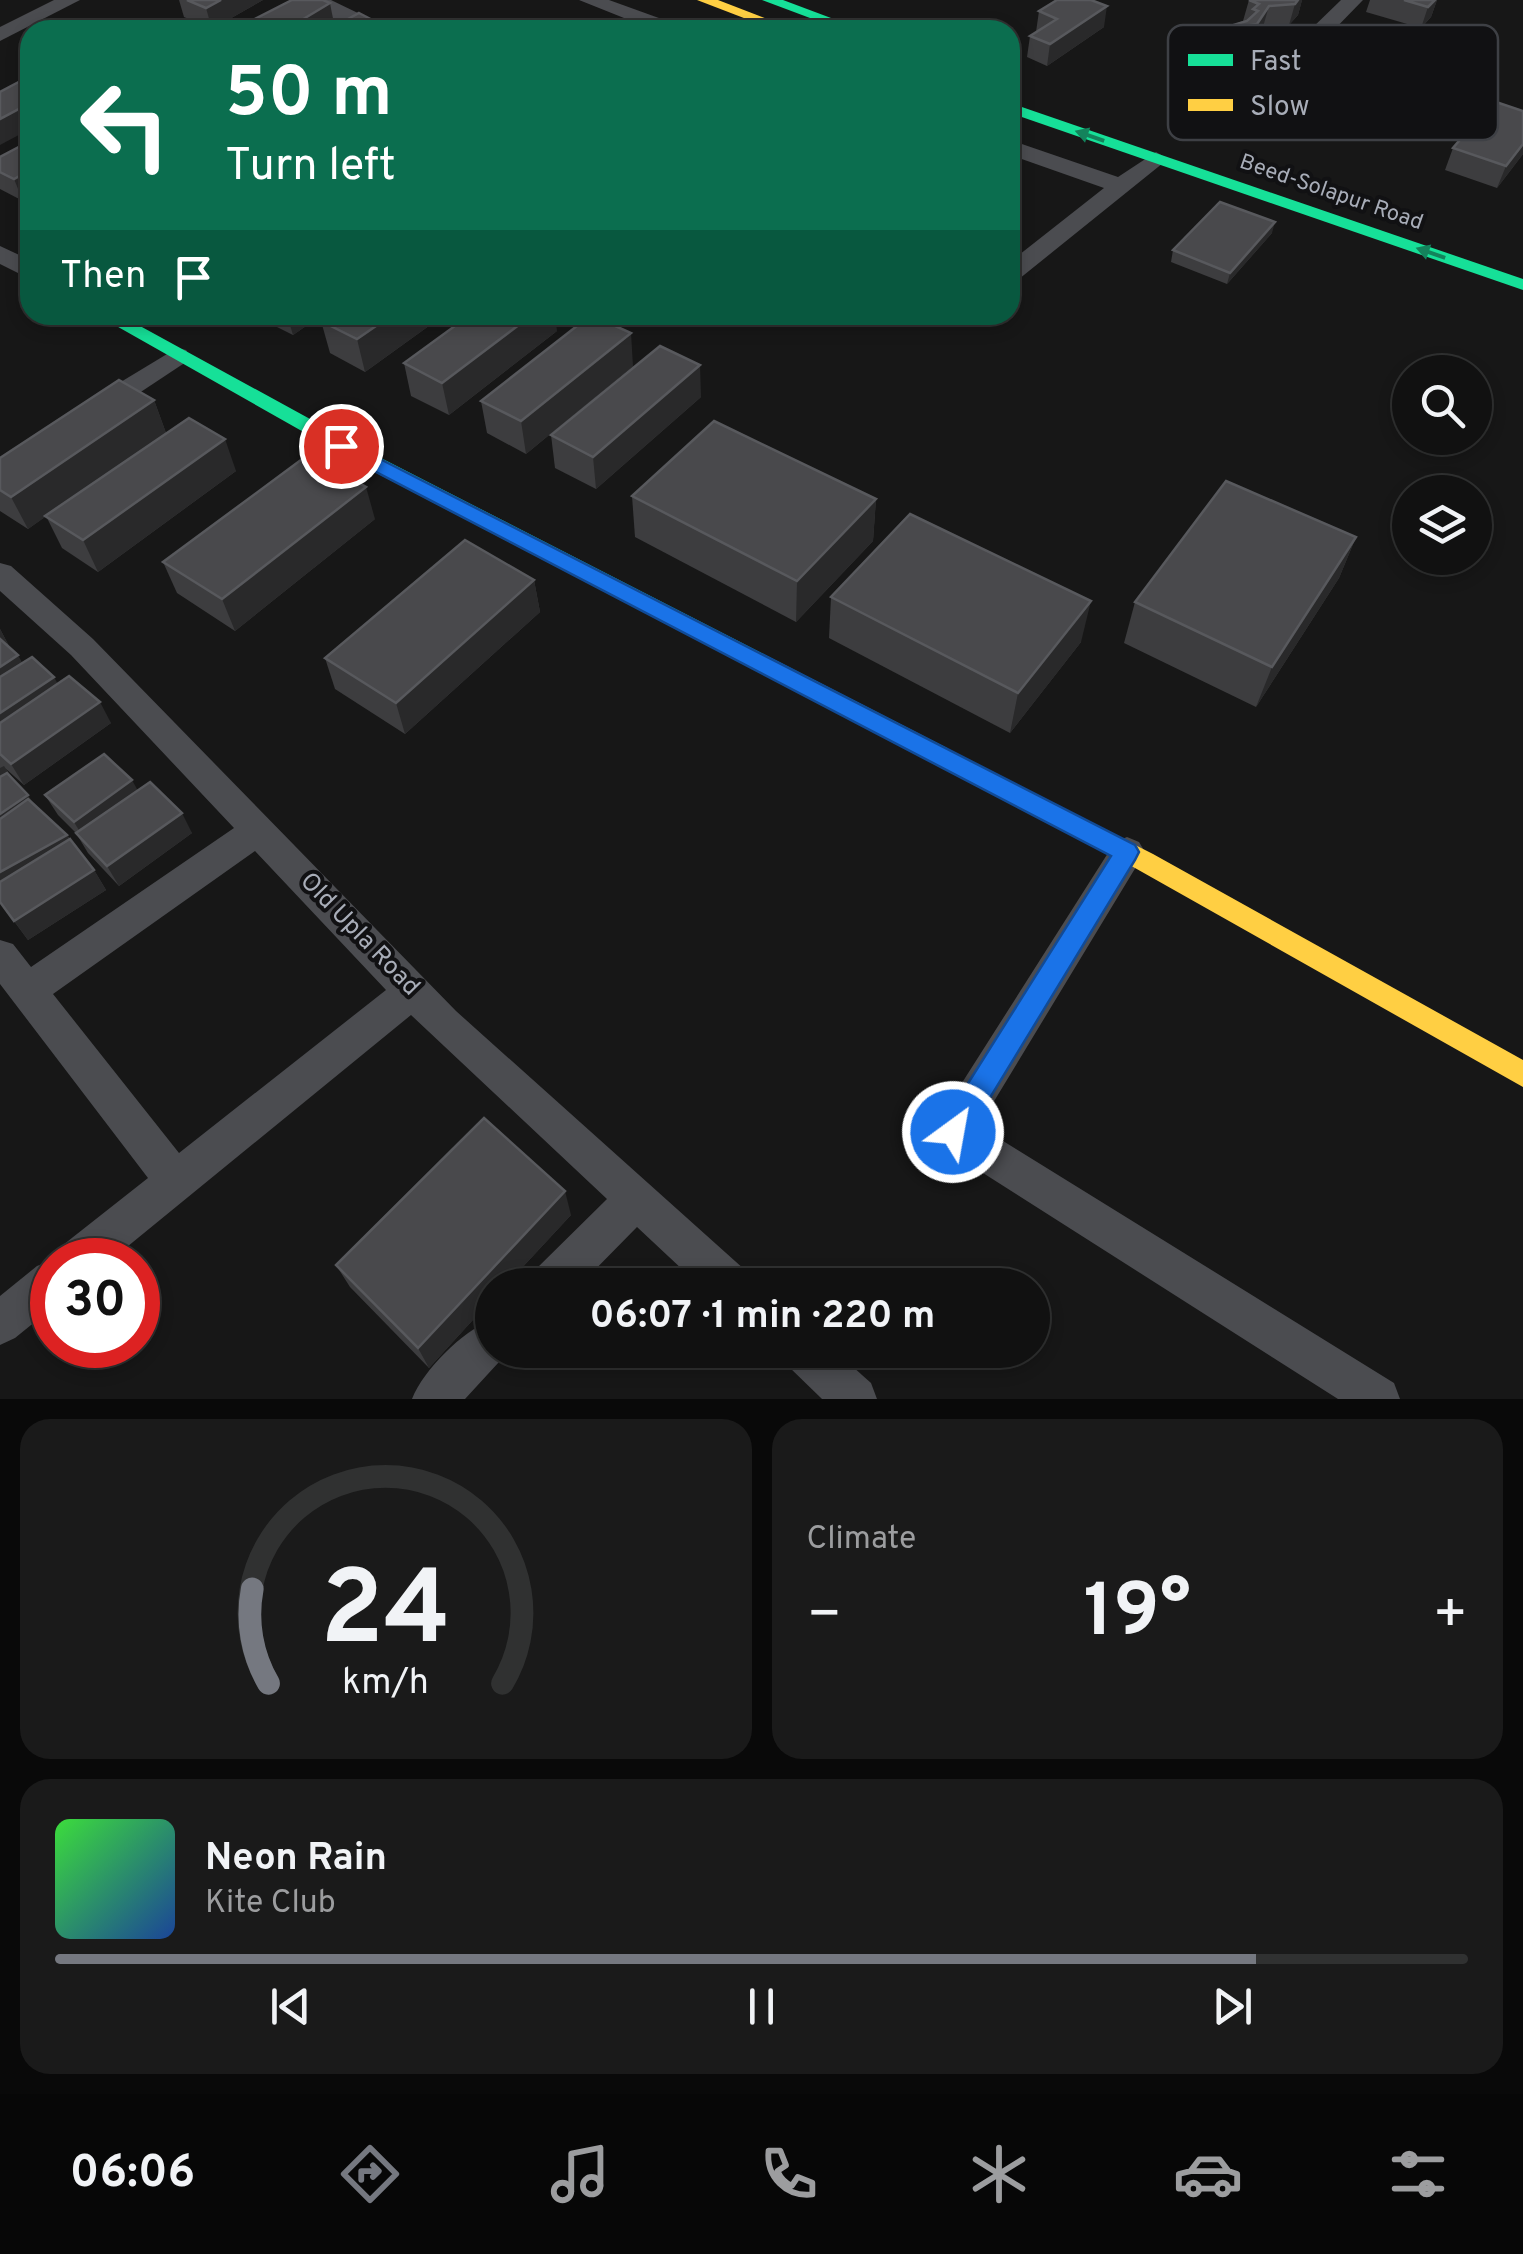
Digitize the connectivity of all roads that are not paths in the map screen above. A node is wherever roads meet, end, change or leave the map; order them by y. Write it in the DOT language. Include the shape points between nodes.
graph roads {
  1 [pos="70,0"];
  2 [pos="322,0"];
  3 [pos="589,0"];
  4 [pos="704,0"];
  5 [pos="769,0"];
  6 [pos="1353,0"];
  7 [pos="30,20"];
  8 [pos="356,20"];
  9 [pos="646,20"];
  10 [pos="761,20"];
  11 [pos="827,20"];
  12 [pos="1328,25"];
  13 [pos="1020,88"];
  14 [pos="1020,111"];
  15 [pos="1161,148"];
  16 [pos="1020,151"];
  17 [pos="1123,187"];
  18 [pos="1020,266"];
  19 [pos="1523,285"];
  20 [pos="123,325"];
  21 [pos="177,356"];
  22 [pos="80,419"];
  23 [pos="0,574"];
  24 [pos="258,830"];
  25 [pos="1126,852"];
  26 [pos="0,956"];
  27 [pos="28,991"];
  28 [pos="412,991"];
  29 [pos="1523,1074"];
  30 [pos="176,1181"];
  31 [pos="636,1199"];
  32 [pos="105,1238"];
  33 [pos="567,1268"];
  34 [pos="711,1268"];
  35 [pos="30,1299"];
  36 [pos="0,1323"];
  37 [pos="475,1359"];
  38 [pos="821,1368"];
  39 [pos="434,1399"];
  40 [pos="855,1399"];
  41 [pos="1378,1399"];
  1 -- 7 [label="street"];
  2 -- 8 [label="street" via="315,4"];
  3 -- 9 [label="street"];
  4 -- 10 [label="street"];
  5 -- 11 [label="street"];
  6 -- 12 [label="street"];
  13 -- 15 [label="street, Beed-Solapur Road"];
  15 -- 14 [label="street, Beed-Solapur Road, one-way"];
  15 -- 17 [label="street"];
  19 -- 15 [label="street, Beed-Solapur Road, one-way"];
  16 -- 17 [label="street"];
  17 -- 18 [label="street"];
  20 -- 21 [label="street"];
  21 -- 22 [label="street"];
  21 -- 25 [label="street"];
  23 -- 24 [label="street, Old Upla Road" via="82,647"];
  24 -- 27 [label="street"];
  24 -- 28 [label="street, Old Upla Road"];
  25 -- 29 [label="street"];
  25 -- 41 [label="street" via="953,1132"];
  26 -- 27 [label="street"];
  27 -- 30 [label="street"];
  28 -- 30 [label="street"];
  28 -- 31 [label="street, Old Upla Road"];
  30 -- 32 [label="street"];
  31 -- 33 [label="street"];
  31 -- 34 [label="street, Old Upla Road"];
  35 -- 36 [label="street"];
  37 -- 39 [label="street"];
  38 -- 40 [label="street"];
}
